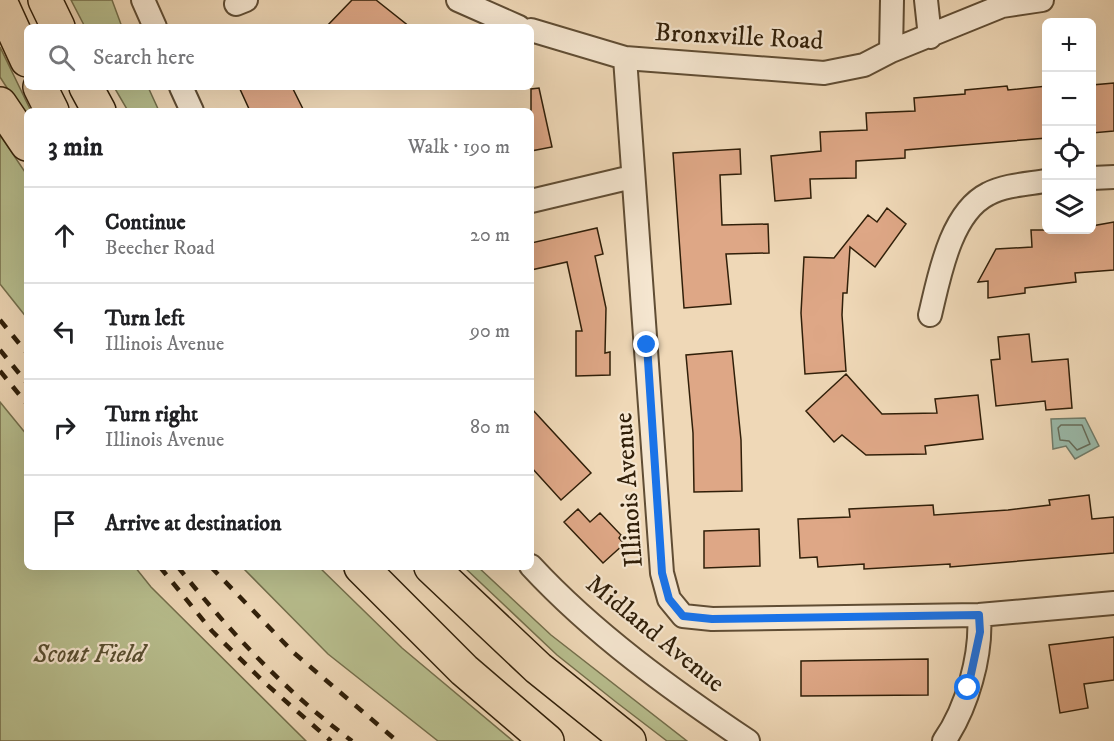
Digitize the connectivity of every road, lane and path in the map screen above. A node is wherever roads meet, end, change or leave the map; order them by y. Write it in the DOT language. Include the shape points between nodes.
graph roads {
  1 [pos="45,0"];
  2 [pos="143,0"];
  3 [pos="458,0"];
  4 [pos="892,0"];
  5 [pos="926,0"];
  6 [pos="1042,0"];
  7 [pos="0,1"];
  8 [pos="57,24"];
  9 [pos="154,24"];
  10 [pos="512,24"];
  11 [pos="534,31"];
  12 [pos="930,37"];
  13 [pos="891,51"];
  14 [pos="24,53"];
  15 [pos="625,58"];
  16 [pos="42,90"];
  17 [pos="88,90"];
  18 [pos="182,90"];
  19 [pos="0,104"];
  20 [pos="50,108"];
  21 [pos="98,108"];
  22 [pos="191,108"];
  23 [pos="24,140"];
  24 [pos="632,177"];
  25 [pos="1114,177"];
  26 [pos="1096,178"];
  27 [pos="1042,182"];
  28 [pos="534,200"];
  29 [pos="930,315"];
  30 [pos="534,569"];
  31 [pos="364,570"];
  32 [pos="434,570"];
  33 [pos="1114,603"];
  34 [pos="979,615"];
  35 [pos="547,741"];
  36 [pos="629,741"];
  37 [pos="748,741"];
  38 [pos="944,741"];
  1 -- 8 [label="highway"];
  2 -- 9 [label="street"];
  3 -- 10 [label="street"];
  4 -- 13 [label="street"];
  5 -- 12 [label="street"];
  6 -- 12 [label="street, Bronxville Road" via="1002,6"];
  7 -- 14 [label="highway"];
  11 -- 15 [label="street, Bronxville Road"];
  12 -- 13 [label="street, Bronxville Road"];
  13 -- 15 [label="street, Bronxville Road" via="864,65 824,73"];
  15 -- 24 [label="street, Illinois Avenue"];
  16 -- 20 [label="highway"];
  17 -- 21 [label="highway"];
  18 -- 22 [label="street"];
  19 -- 23 [label="highway"];
  24 -- 28 [label="street"];
  24 -- 34 [label="street, Illinois Avenue" via="662,573 669,599 683,616 712,619"];
  25 -- 26 [label="street"];
  27 -- 29 [label="street" via="990,193 968,213 945,256"];
  30 -- 37 [label="street, Midland Avenue" via="598,629"];
  31 -- 35 [label="highway" via="464,670"];
  32 -- 36 [label="highway" via="530,661"];
  33 -- 34 [label="street, Illinois Avenue"];
  34 -- 38 [label="street" via="980,632 968,688"];
}
